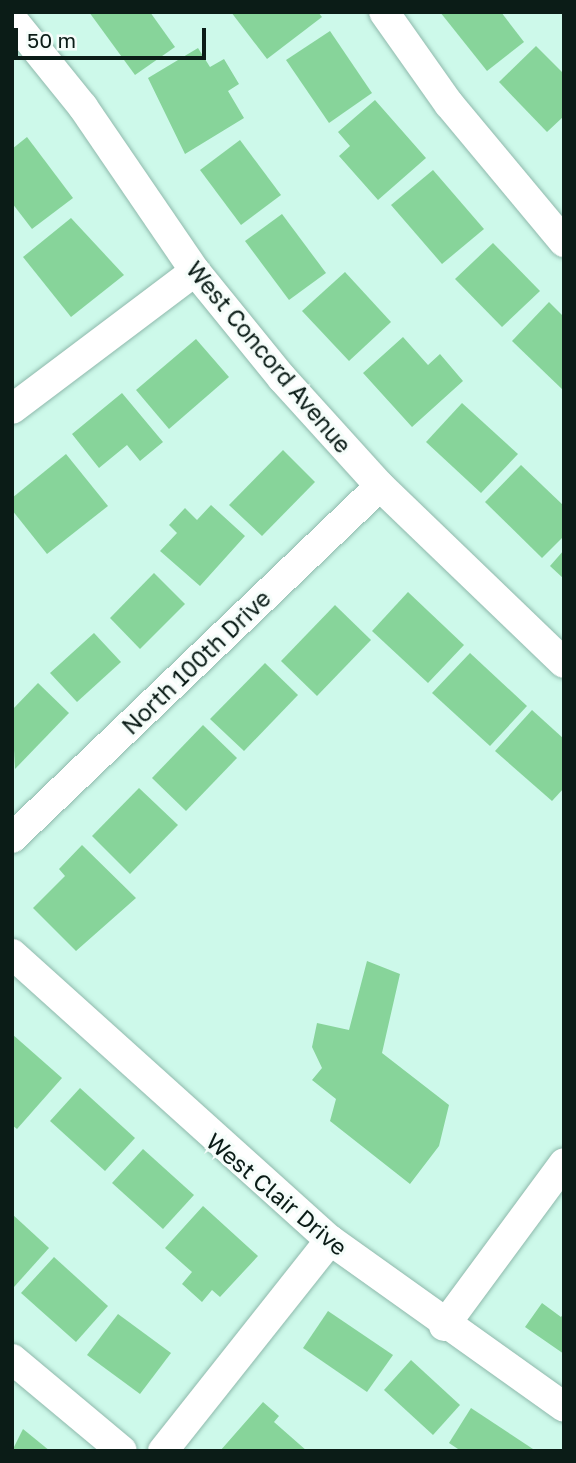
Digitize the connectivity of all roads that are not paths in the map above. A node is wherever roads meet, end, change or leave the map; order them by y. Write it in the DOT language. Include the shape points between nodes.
graph roads {
  1 [pos="384,12"];
  2 [pos="12,19"];
  3 [pos="564,242"];
  4 [pos="195,271"];
  5 [pos="12,409"];
  6 [pos="380,486"];
  7 [pos="564,663"];
  8 [pos="12,838"];
  9 [pos="12,954"];
  10 [pos="564,1163"];
  11 [pos="330,1240"];
  12 [pos="444,1326"];
  13 [pos="12,1359"];
  14 [pos="564,1407"];
  15 [pos="122,1451"];
  16 [pos="163,1451"];
  1 -- 3 [label="street" via="449,104"];
  2 -- 4 [label="street, West Concord Avenue" via="83,107"];
  4 -- 5 [label="street"];
  4 -- 6 [label="street, West Concord Avenue"];
  6 -- 7 [label="street, West Concord Avenue"];
  6 -- 8 [label="street, North 100th Drive"];
  9 -- 11 [label="street, West Clair Drive"];
  10 -- 12 [label="street"];
  11 -- 12 [label="street, West Clair Drive"];
  11 -- 16 [label="street"];
  12 -- 14 [label="street, West Clair Drive"];
  13 -- 15 [label="street"];
}
